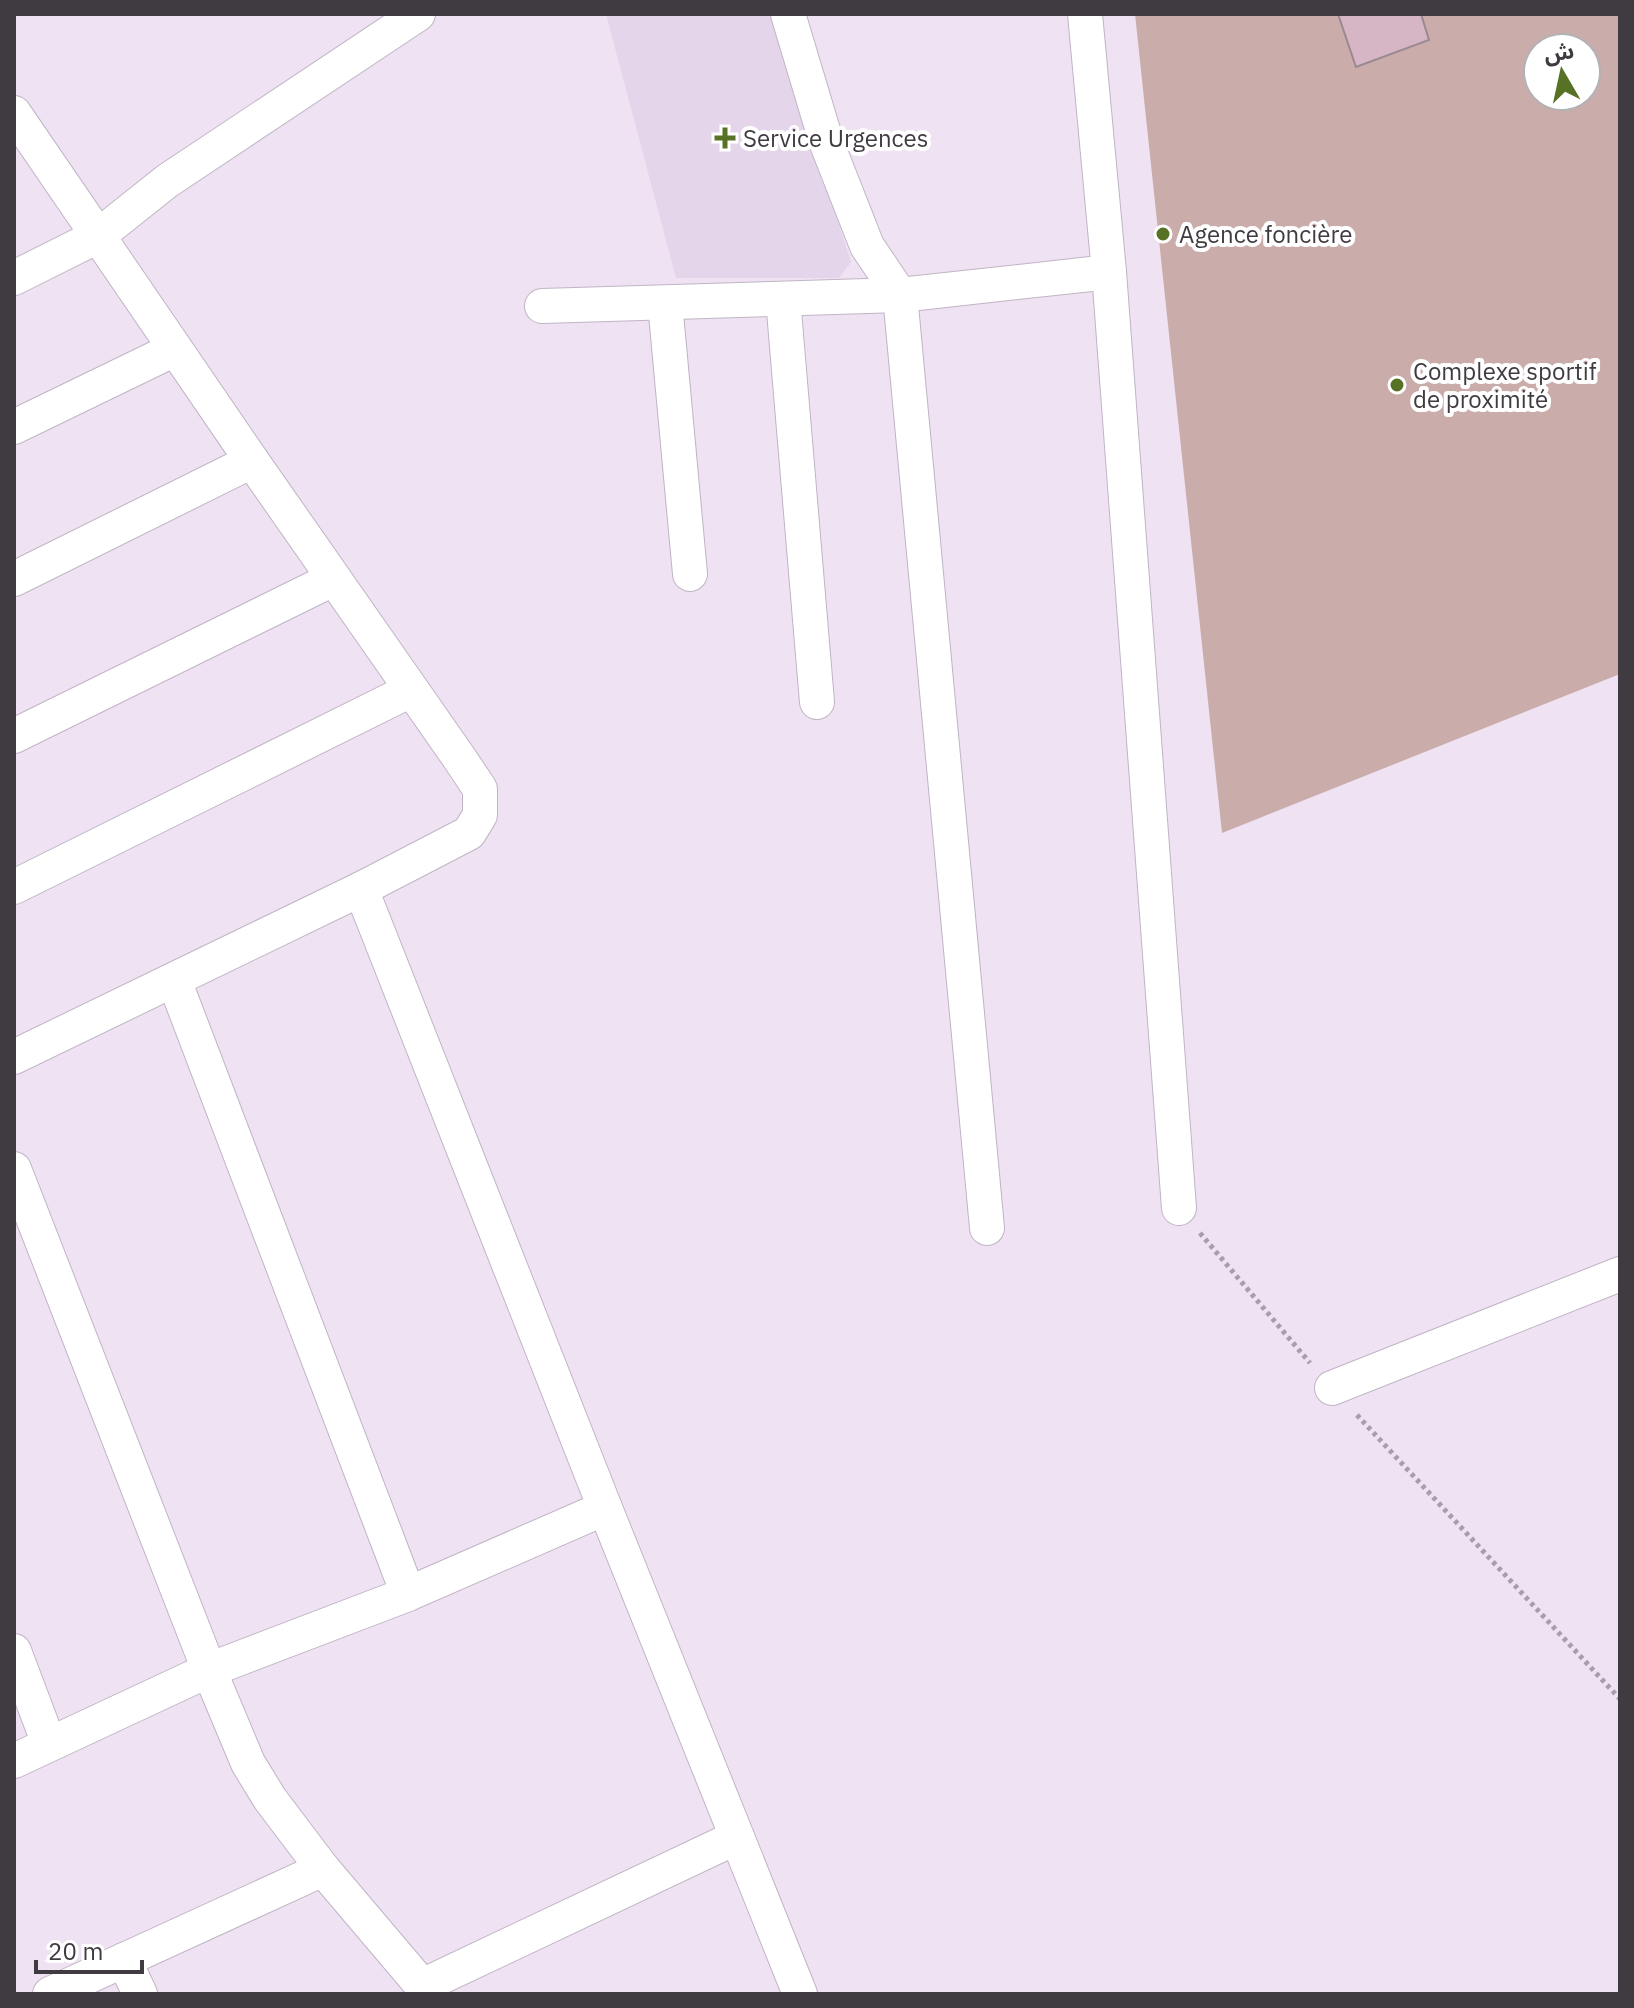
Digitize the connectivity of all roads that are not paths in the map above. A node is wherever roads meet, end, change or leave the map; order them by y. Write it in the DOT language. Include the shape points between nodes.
graph roads {
  1 [pos="418,14"];
  2 [pos="788,14"];
  3 [pos="1085,14"];
  4 [pos="16,121"];
  5 [pos="98,236"];
  6 [pos="1109,272"];
  7 [pos="14,278"];
  8 [pos="900,295"];
  9 [pos="783,299"];
  10 [pos="665,303"];
  11 [pos="542,306"];
  12 [pos="175,349"];
  13 [pos="14,427"];
  14 [pos="252,461"];
  15 [pos="690,574"];
  16 [pos="14,579"];
  17 [pos="333,579"];
  18 [pos="411,690"];
  19 [pos="817,702"];
  20 [pos="14,736"];
  21 [pos="14,887"];
  22 [pos="361,889"];
  23 [pos="174,980"];
  24 [pos="14,1057"];
  25 [pos="14,1169"];
  26 [pos="1179,1208"];
  27 [pos="987,1228"];
  28 [pos="1620,1274"];
  29 [pos="1332,1388"];
  30 [pos="605,1508"];
  31 [pos="408,1594"];
  32 [pos="14,1651"];
  33 [pos="209,1670"];
  34 [pos="49,1744"];
  35 [pos="14,1761"];
  36 [pos="737,1837"];
  37 [pos="323,1869"];
  38 [pos="124,1960"];
  39 [pos="426,1990"];
  40 [pos="50,1994"];
  41 [pos="140,1994"];
  42 [pos="800,1994"];
  1 -- 5 [label="street" via="167,181"];
  2 -- 8 [label="street" via="832,159 867,246"];
  3 -- 6 [label="street"];
  4 -- 5 [label="street"];
  5 -- 7 [label="street"];
  5 -- 12 [label="street"];
  6 -- 8 [label="street"];
  6 -- 26 [label="street"];
  8 -- 9 [label="street"];
  8 -- 27 [label="street"];
  9 -- 10 [label="street"];
  9 -- 19 [label="street"];
  10 -- 11 [label="street"];
  10 -- 15 [label="street"];
  12 -- 13 [label="street"];
  12 -- 14 [label="street"];
  14 -- 16 [label="street"];
  14 -- 17 [label="street"];
  17 -- 18 [label="street"];
  17 -- 20 [label="street"];
  18 -- 21 [label="street"];
  18 -- 22 [label="street" via="480,789 480,815 469,833"];
  22 -- 23 [label="street"];
  22 -- 30 [label="street"];
  23 -- 24 [label="street"];
  23 -- 31 [label="street"];
  25 -- 33 [label="street"];
  28 -- 29 [label="street"];
  30 -- 31 [label="street"];
  30 -- 36 [label="street"];
  31 -- 33 [label="street"];
  32 -- 34 [label="street"];
  33 -- 34 [label="street"];
  33 -- 37 [label="street" via="248,1763"];
  34 -- 35 [label="street"];
  36 -- 39 [label="street"];
  36 -- 42 [label="street"];
  37 -- 38 [label="street"];
  37 -- 39 [label="street"];
  38 -- 40 [label="street"];
  38 -- 41 [label="street"];
}
